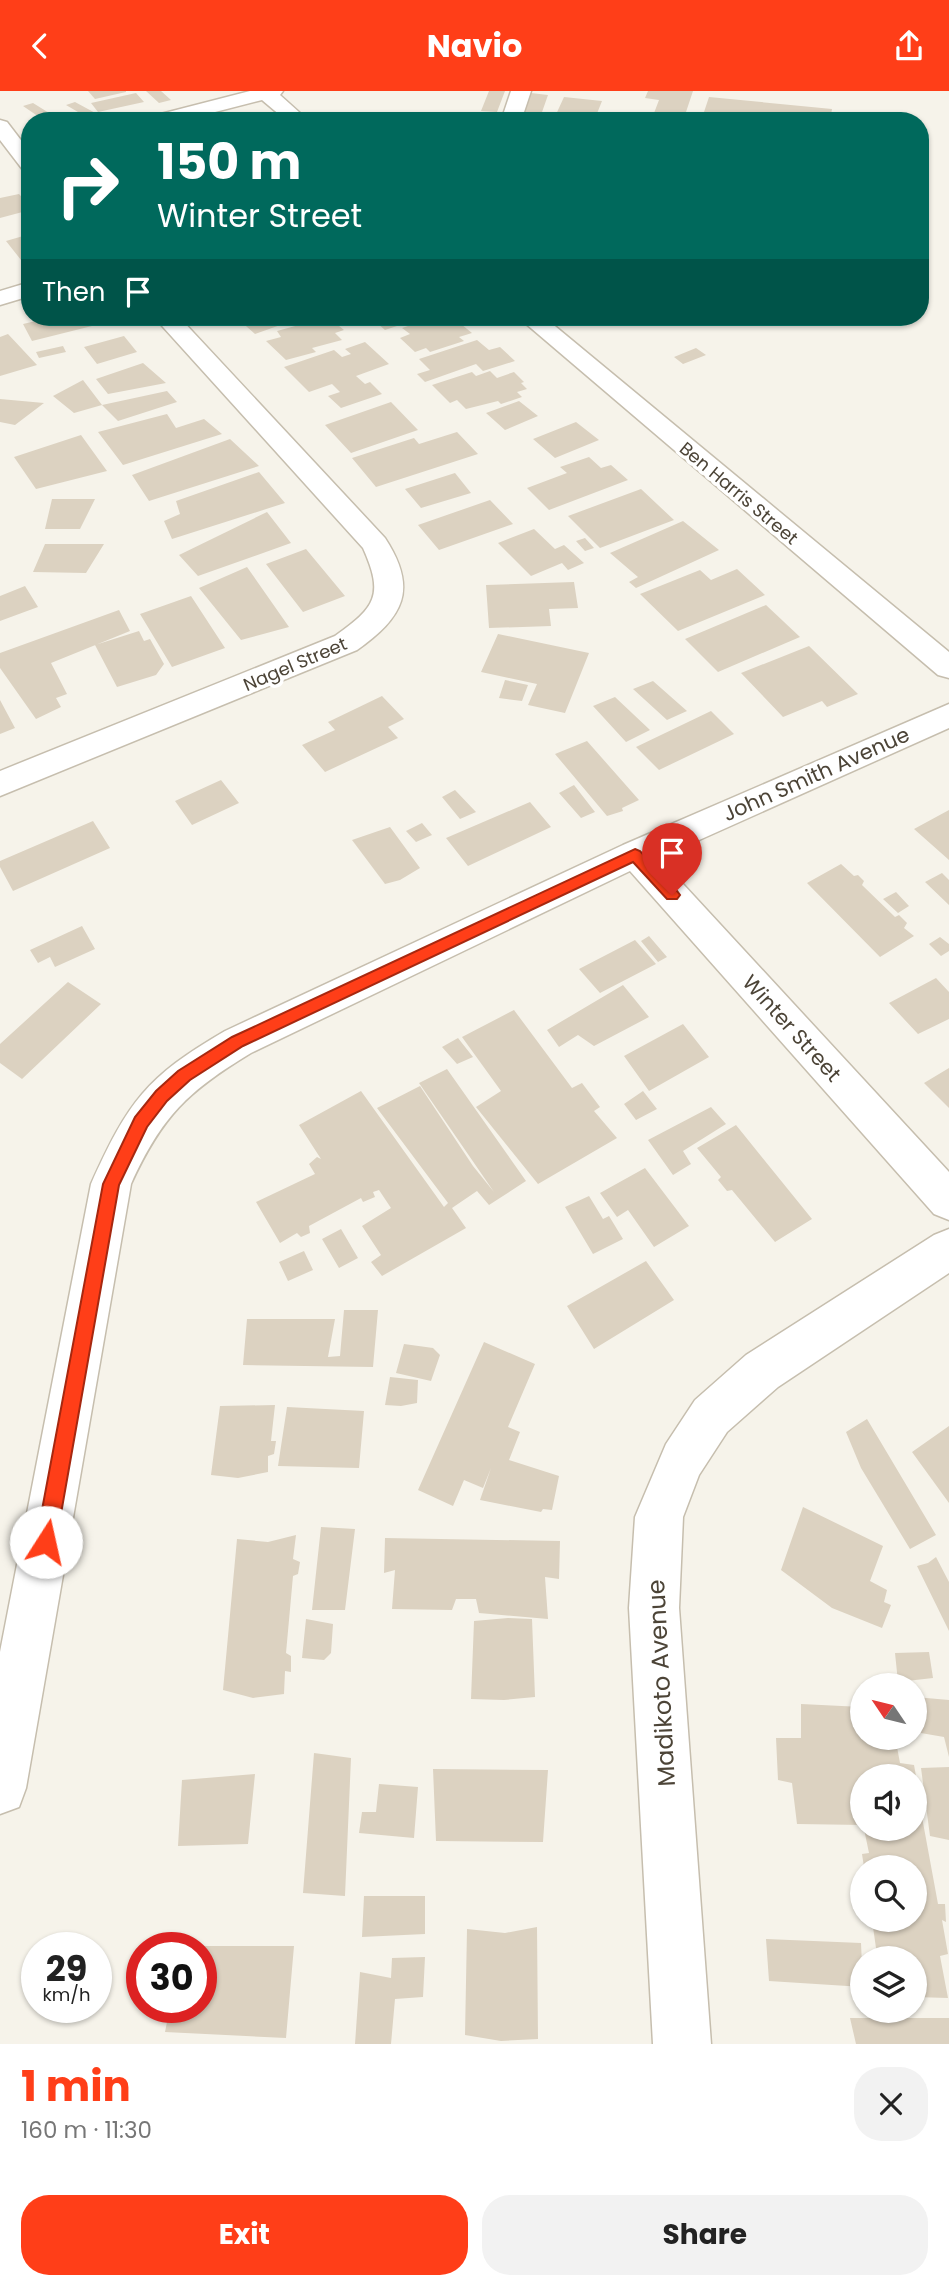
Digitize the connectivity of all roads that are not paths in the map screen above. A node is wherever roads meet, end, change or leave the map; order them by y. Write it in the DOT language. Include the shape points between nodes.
graph roads {
  1 [pos="521,91"];
  2 [pos="268,92"];
  3 [pos="191,112"];
  4 [pos="289,112"];
  5 [pos="514,112"];
  6 [pos="0,126"];
  7 [pos="20,159"];
  8 [pos="21,291"];
  9 [pos="0,297"];
  10 [pos="174,326"];
  11 [pos="541,326"];
  12 [pos="949,669"];
  13 [pos="949,715"];
  14 [pos="0,784"];
  15 [pos="635,854"];
  16 [pos="949,1201"];
  17 [pos="949,1249"];
  18 [pos="0,1788"];
  19 [pos="682,2044"];
  1 -- 5 [label="street"];
  2 -- 3 [label="street"];
  2 -- 4 [label="street"];
  6 -- 7 [label="street"];
  8 -- 9 [label="street"];
  10 -- 14 [label="street, Nagel Street" via="375,544 390,572 389,601 379,618 346,643"];
  11 -- 12 [label="street, Ben Harris Street"];
  13 -- 15 [label="street, John Smith Avenue"];
  15 -- 16 [label="street, Winter Street"];
  15 -- 18 [label="street, John Smith Avenue" via="238,1042 184,1076 141,1122 111,1184"];
  17 -- 19 [label="street, Madikoto Avenue" via="762,1371 711,1416 682,1460 659,1517 654,1608"];
}
